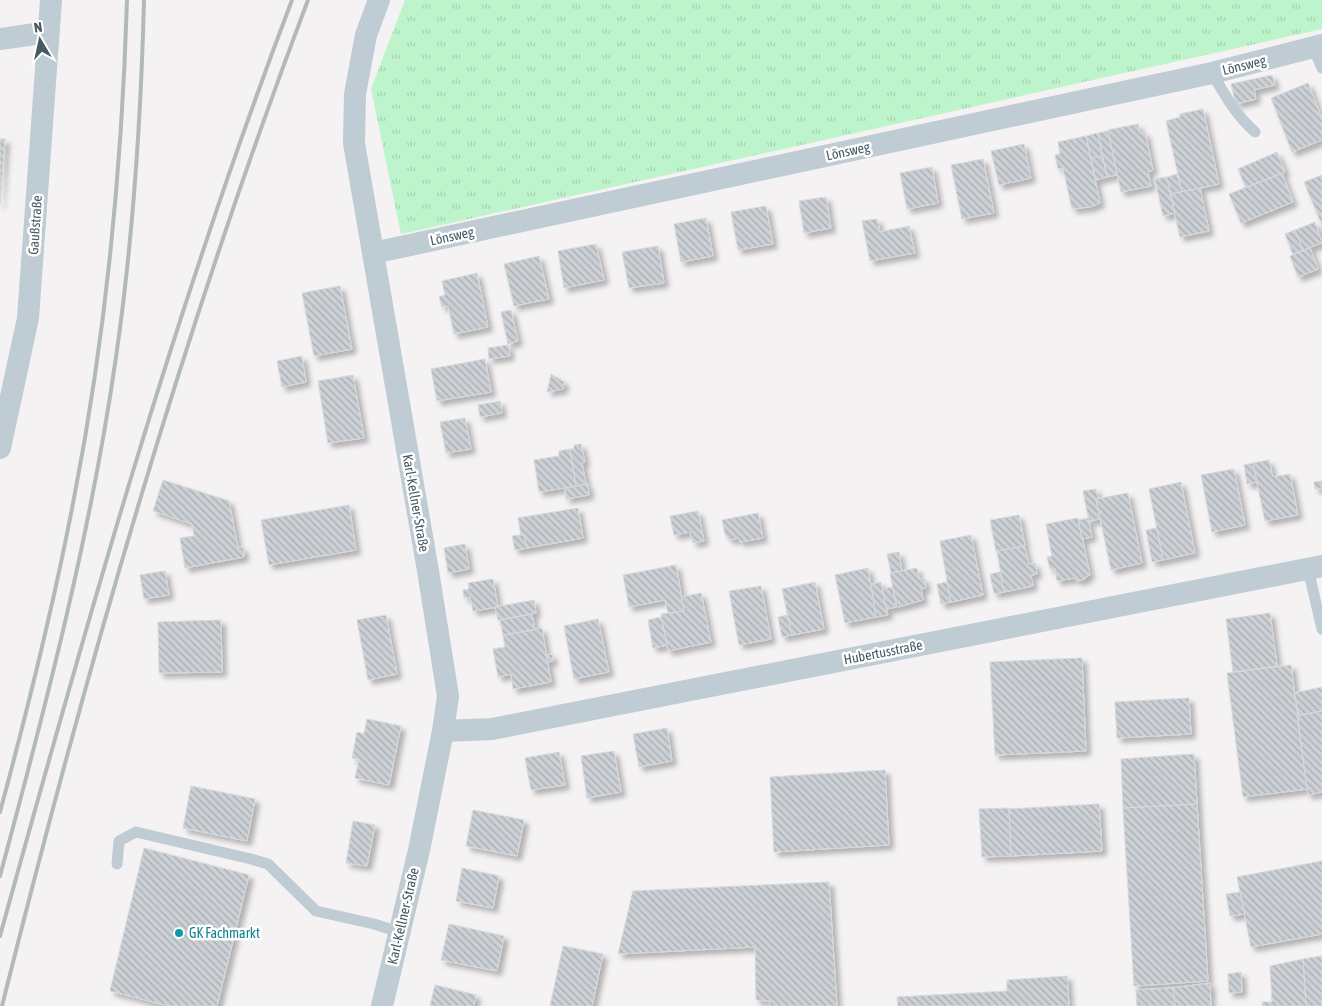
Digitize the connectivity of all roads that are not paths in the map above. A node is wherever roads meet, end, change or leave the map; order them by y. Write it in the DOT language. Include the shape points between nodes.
graph roads {
  1 [pos="50,0"];
  2 [pos="379,0"];
  3 [pos="48,32"];
  4 [pos="0,39"];
  5 [pos="1318,46"];
  6 [pos="1322,68"];
  7 [pos="1212,73"];
  8 [pos="1255,132"];
  9 [pos="373,253"];
  10 [pos="0,448"];
  11 [pos="1315,567"];
  12 [pos="1322,629"];
  13 [pos="443,731"];
  14 [pos="117,864"];
  15 [pos="400,932"];
  16 [pos="382,1006"];
  1 -- 3 [label="street, Gaußstraße"];
  2 -- 9 [label="street, Karl-Kellner-Straße" via="366,35 355,94 354,143"];
  3 -- 4 [label="street"];
  3 -- 10 [label="street, Gaußstraße" via="28,318"];
  5 -- 6 [label="lane"];
  5 -- 7 [label="street, Lönsweg"];
  7 -- 8 [label="lane" via="1240,119"];
  7 -- 9 [label="street, Lönsweg"];
  9 -- 13 [label="street, Karl-Kellner-Straße" via="448,696"];
  11 -- 12 [label="lane"];
  11 -- 13 [label="street, Hubertusstraße" via="492,729"];
  13 -- 15 [label="street, Karl-Kellner-Straße"];
  14 -- 15 [label="lane" via="119,841 136,832 252,859 268,864 316,911"];
  15 -- 16 [label="street, Karl-Kellner-Straße"];
}
